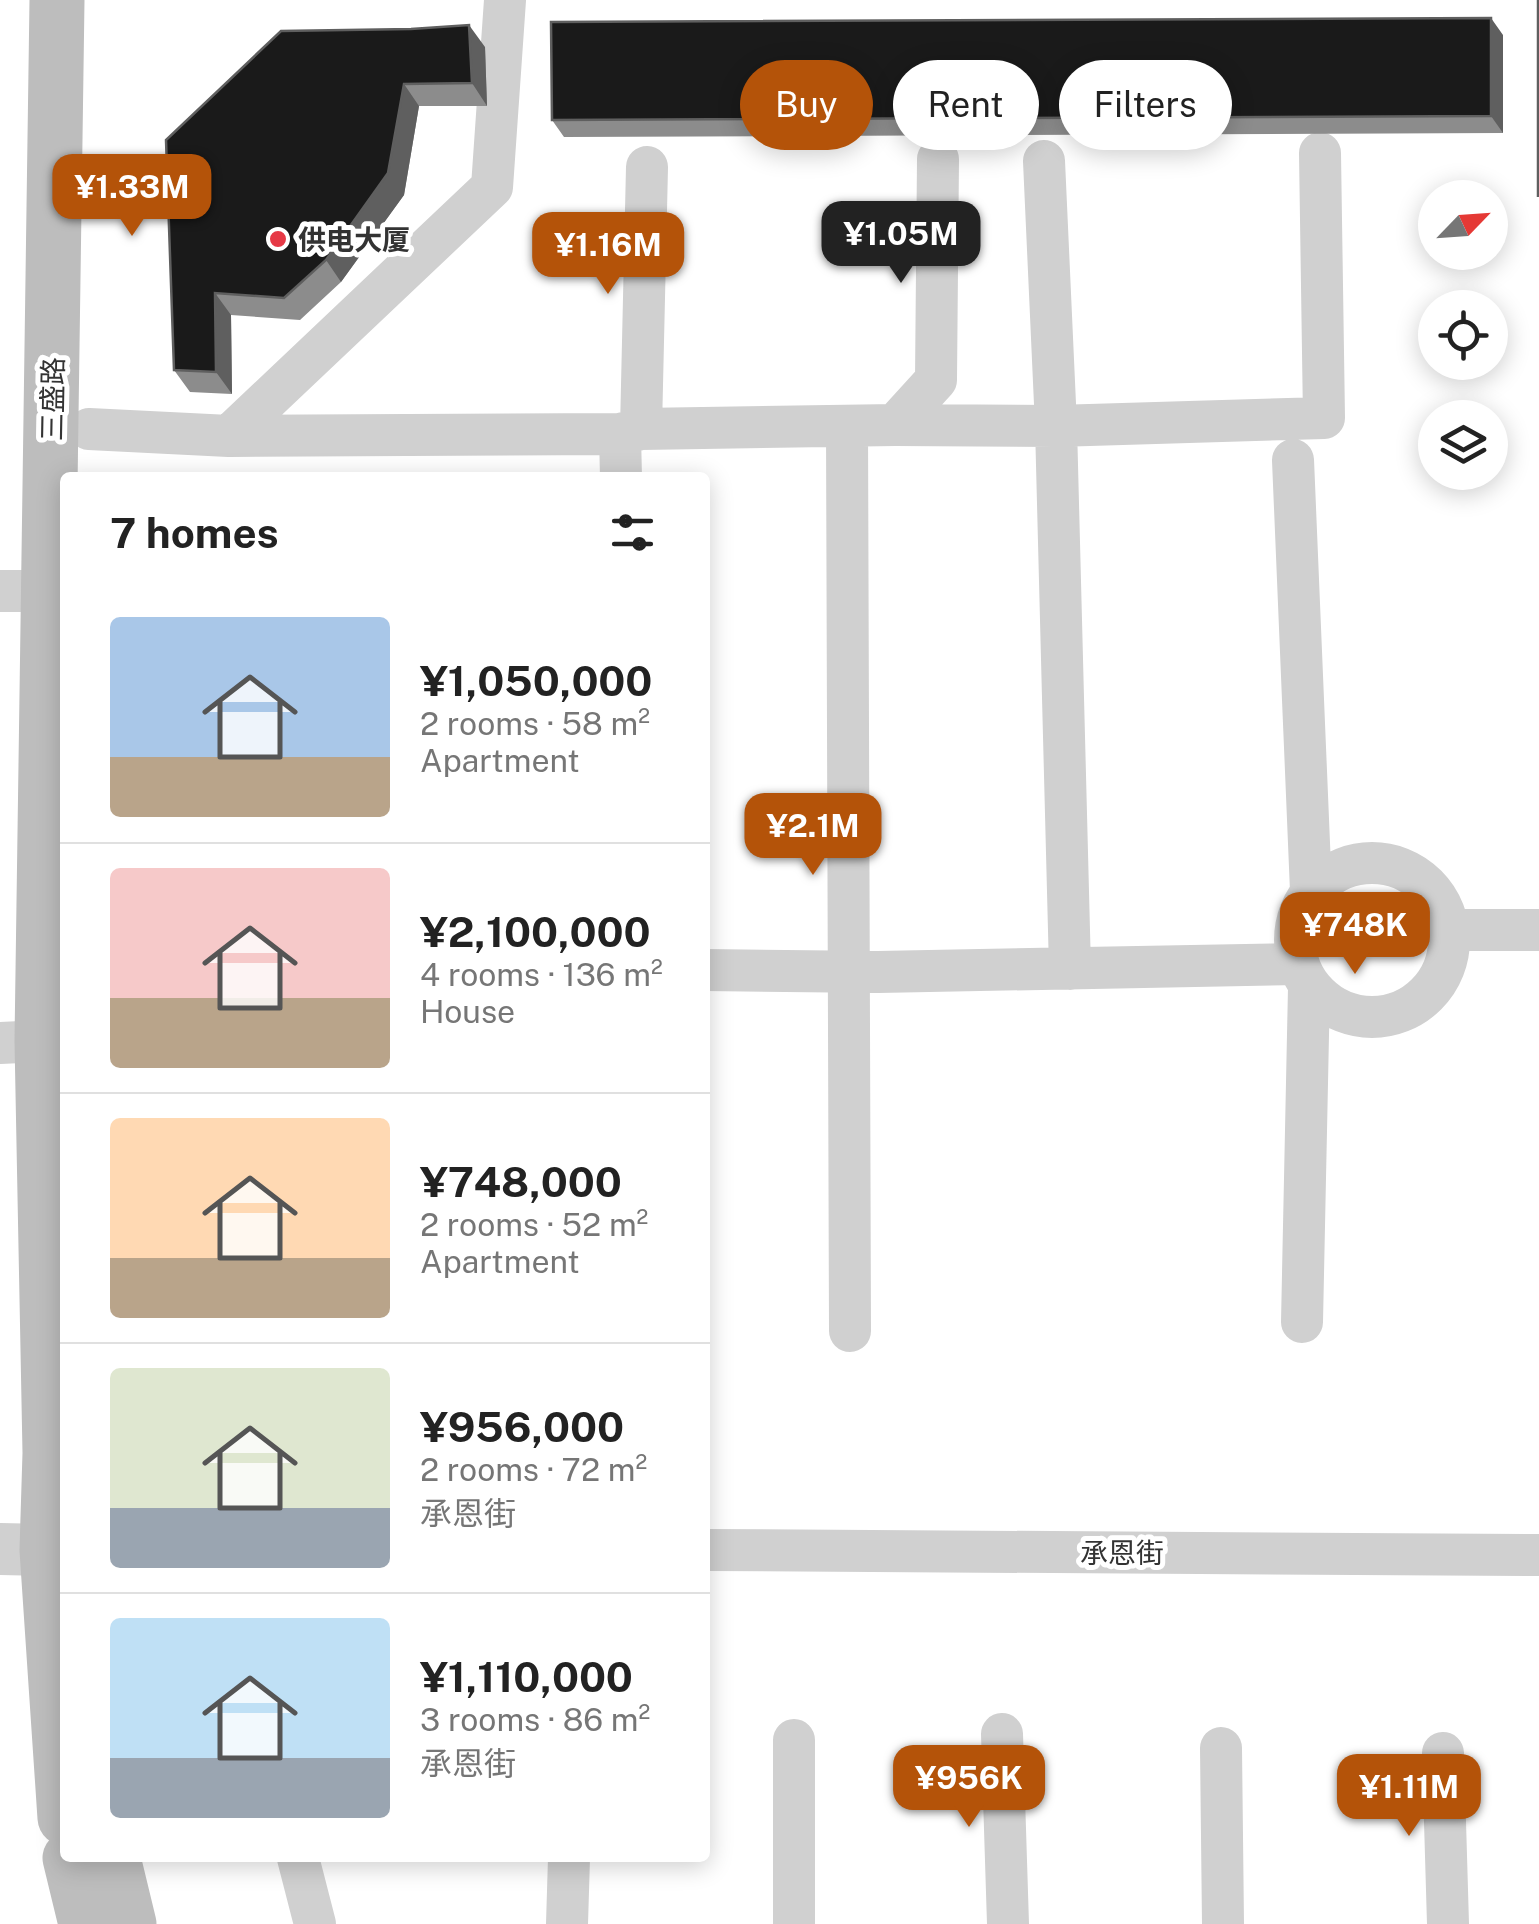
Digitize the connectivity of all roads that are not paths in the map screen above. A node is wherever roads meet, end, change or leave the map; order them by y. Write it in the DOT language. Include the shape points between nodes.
graph roads {
  1 [pos="57,0"];
  2 [pos="88,0"];
  3 [pos="505,0"];
  4 [pos="1320,153"];
  5 [pos="938,160"];
  6 [pos="1044,161"];
  7 [pos="648,167"];
  8 [pos="895,425"];
  9 [pos="847,426"];
  10 [pos="1056,426"];
  11 [pos="631,431"];
  12 [pos="229,436"];
  13 [pos="88,453"];
  14 [pos="1293,460"];
  15 [pos="622,472"];
  16 [pos="25,591"];
  17 [pos="1311,891"];
  18 [pos="1449,930"];
  19 [pos="1539,930"];
  20 [pos="1070,969"];
  21 [pos="710,970"];
  22 [pos="850,972"];
  23 [pos="1304,976"];
  24 [pos="21,1042"];
  25 [pos="1302,1322"];
  26 [pos="850,1331"];
  27 [pos="37,1550"];
  28 [pos="710,1550"];
  29 [pos="1539,1554"];
  30 [pos="1002,1734"];
  31 [pos="794,1740"];
  32 [pos="1221,1748"];
  33 [pos="1443,1753"];
  34 [pos="60,1770"];
  35 [pos="71,1862"];
  36 [pos="114,1862"];
  37 [pos="299,1862"];
  38 [pos="569,1862"];
  39 [pos="86,1924"];
  40 [pos="128,1924"];
  41 [pos="315,1924"];
  42 [pos="567,1924"];
  43 [pos="794,1924"];
  44 [pos="1008,1924"];
  45 [pos="1224,1924"];
  46 [pos="1448,1924"];
  1 -- 16 [label="main road, 三盛路"];
  2 -- 13 [label="main road, 三盛路"];
  3 -- 12 [label="street" via="492,188"];
  4 -- 10 [label="street" via="1324,418"];
  5 -- 8 [label="street" via="936,380"];
  6 -- 10 [label="street"];
  7 -- 11 [label="street"];
  8 -- 9 [label="street"];
  8 -- 10 [label="street"];
  9 -- 11 [label="street"];
  9 -- 22 [label="street"];
  10 -- 20 [label="street"];
  11 -- 12 [label="street"];
  11 -- 15 [label="street"];
  12 -- 13 [label="street"];
  14 -- 17 [label="street"];
  16 -- 24 [label="main road, 三盛路"];
  17 -- 18 [label="street" via="1354,864 1405,868 1441,905"];
  17 -- 23 [label="street" via="1294,940"];
  18 -- 19 [label="street"];
  18 -- 23 [label="street" via="1439,979 1401,1012 1352,1015 1328,1004"];
  20 -- 22 [label="street"];
  20 -- 23 [label="street"];
  21 -- 22 [label="street"];
  22 -- 26 [label="street"];
  23 -- 25 [label="street"];
  24 -- 27 [label="main road, 三盛路" via="50,1453"];
  27 -- 34 [label="main road, 三盛路"];
  28 -- 29 [label="street, 承恩街"];
  30 -- 44 [label="street"];
  31 -- 43 [label="street"];
  32 -- 45 [label="street"];
  33 -- 46 [label="street"];
  35 -- 39 [label="main road"];
  36 -- 40 [label="main road"];
  37 -- 41 [label="street"];
  38 -- 42 [label="street"];
}
